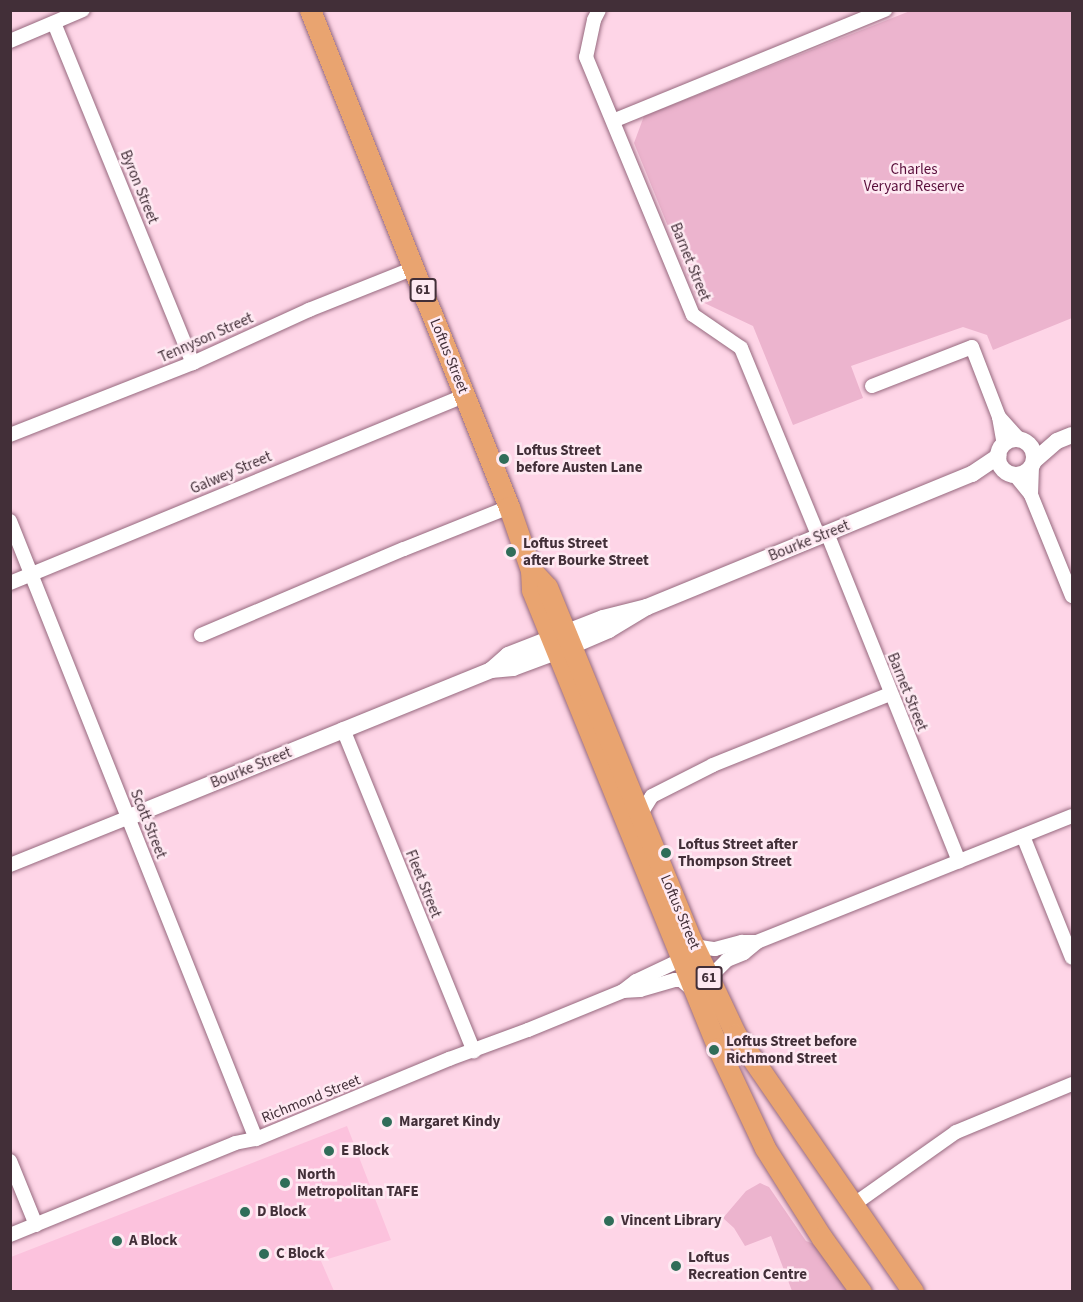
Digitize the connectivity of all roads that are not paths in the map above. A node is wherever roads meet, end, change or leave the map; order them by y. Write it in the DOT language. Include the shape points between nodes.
graph roads {
  1 [pos="83,10"];
  2 [pos="310,10"];
  3 [pos="600,10"];
  4 [pos="885,10"];
  5 [pos="54,23"];
  6 [pos="10,41"];
  7 [pos="615,120"];
  8 [pos="414,268"];
  9 [pos="193,363"];
  10 [pos="872,386"];
  11 [pos="465,395"];
  12 [pos="10,435"];
  13 [pos="1065,438"];
  14 [pos="1012,446"];
  15 [pos="1033,464"];
  16 [pos="972,474"];
  17 [pos="1012,474"];
  18 [pos="1031,495"];
  19 [pos="509,507"];
  20 [pos="10,521"];
  21 [pos="823,535"];
  22 [pos="31,574"];
  23 [pos="10,583"];
  24 [pos="1072,596"];
  25 [pos="201,635"];
  26 [pos="562,642"];
  27 [pos="890,694"];
  28 [pos="343,729"];
  29 [pos="640,815"];
  30 [pos="1072,816"];
  31 [pos="127,818"];
  32 [pos="1023,836"];
  33 [pos="959,861"];
  34 [pos="10,865"];
  35 [pos="757,942"];
  36 [pos="690,951"];
  37 [pos="1072,958"];
  38 [pos="702,986"];
  39 [pos="623,991"];
  40 [pos="474,1051"];
  41 [pos="1072,1084"];
  42 [pos="256,1139"];
  43 [pos="10,1161"];
  44 [pos="853,1205"];
  45 [pos="36,1225"];
  46 [pos="10,1235"];
  47 [pos="861,1292"];
  48 [pos="913,1292"];
  1 -- 5 [label="street"];
  2 -- 8 [label="main road, Loftus Street / 61"];
  3 -- 7 [label="street, Barnet Street" via="586,57"];
  4 -- 7 [label="street"];
  5 -- 6 [label="street"];
  5 -- 9 [label="street, Byron Street"];
  7 -- 21 [label="street, Barnet Street" via="693,315 741,348"];
  8 -- 9 [label="street, Tennyson Street"];
  8 -- 11 [label="main road, Loftus Street / 61"];
  9 -- 12 [label="street, Tennyson Street"];
  10 -- 14 [label="street" via="972,347"];
  11 -- 19 [label="main road, Loftus Street / 61"];
  11 -- 22 [label="street, Galwey Street"];
  13 -- 14 [label="street"];
  13 -- 15 [label="street"];
  14 -- 15 [label="street" via="1033,450"];
  14 -- 16 [label="street, Bourke Street"];
  14 -- 17 [label="street" via="1001,466"];
  15 -- 17 [label="street" via="1024,473"];
  15 -- 18 [label="street"];
  16 -- 17 [label="street, Bourke Street"];
  16 -- 21 [label="street, Bourke Street"];
  17 -- 18 [label="street"];
  18 -- 24 [label="street"];
  19 -- 25 [label="street"];
  19 -- 26 [label="main road, Loftus Street / 61" via="531,570 547,587"];
  20 -- 22 [label="street, Scott Street"];
  21 -- 26 [label="street, Bourke Street" via="646,607 603,618"];
  21 -- 27 [label="street, Barnet Street"];
  22 -- 23 [label="street, Galwey Street"];
  22 -- 31 [label="street, Scott Street"];
  26 -- 28 [label="street, Bourke Street" via="513,668 491,670"];
  26 -- 29 [label="main road, Loftus Street / 61"];
  26 -- 36 [label="main road, Loftus Street / 61"];
  27 -- 29 [label="street" via="713,765 652,796"];
  27 -- 33 [label="street, Barnet Street"];
  28 -- 31 [label="street, Bourke Street"];
  28 -- 40 [label="street, Fleet Street"];
  29 -- 36 [label="main road, Loftus Street / 61"];
  30 -- 32 [label="street"];
  31 -- 34 [label="street, Bourke Street"];
  31 -- 42 [label="street, Scott Street"];
  32 -- 33 [label="street"];
  32 -- 37 [label="street"];
  33 -- 35 [label="street"];
  35 -- 36 [label="street"];
  35 -- 38 [label="street" via="727,960"];
  36 -- 38 [label="main road, Loftus Street / 61"];
  36 -- 39 [label="street, Richmond Street"];
  38 -- 39 [label="street, Richmond Street" via="675,980"];
  38 -- 44 [label="main road, Loftus Street / 61"];
  38 -- 47 [label="main road, Loftus Street / 61" via="765,1148"];
  39 -- 40 [label="street, Richmond Street"];
  40 -- 42 [label="street, Richmond Street"];
  41 -- 44 [label="street" via="956,1132"];
  42 -- 45 [label="street, Richmond Street" via="235,1143"];
  43 -- 45 [label="street"];
  44 -- 48 [label="main road, Loftus Street / 61"];
  45 -- 46 [label="street, Richmond Street"];
}
